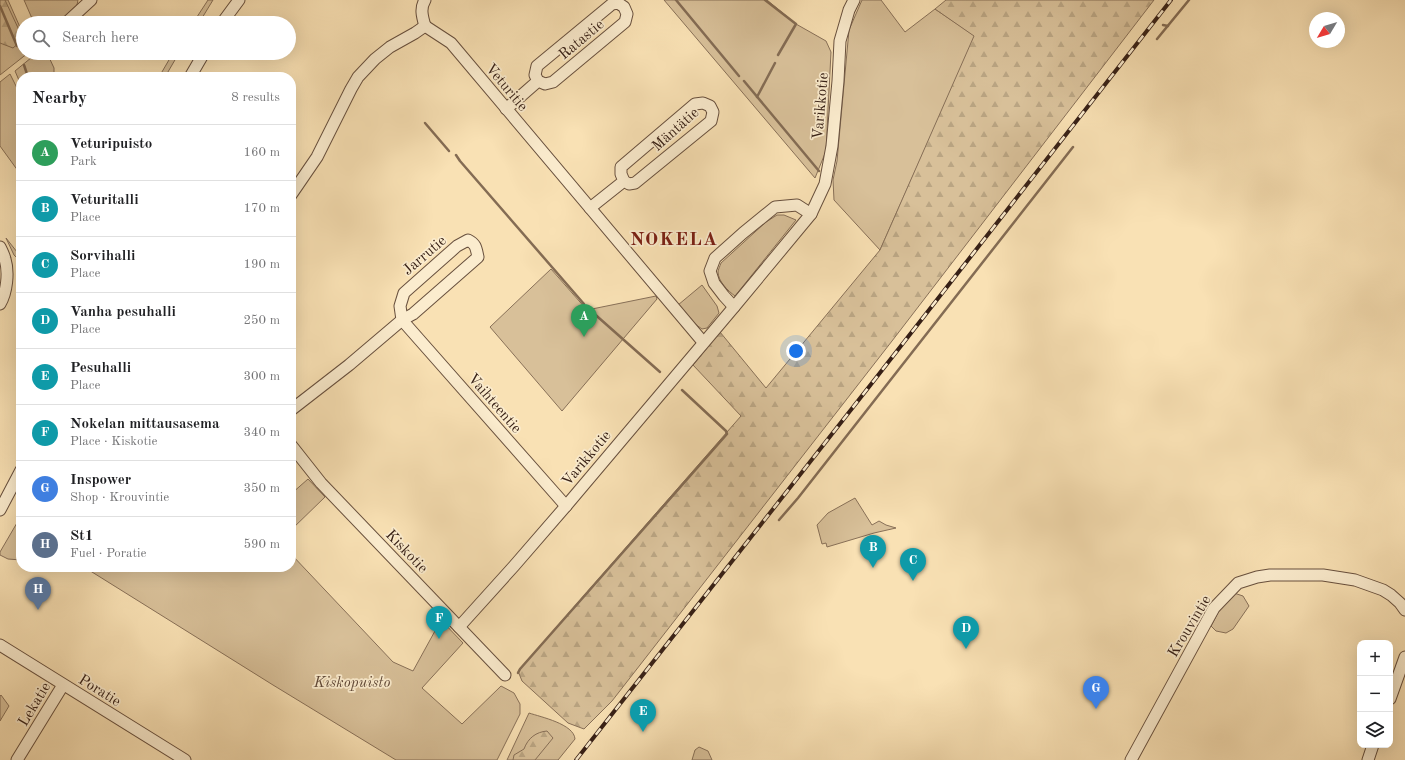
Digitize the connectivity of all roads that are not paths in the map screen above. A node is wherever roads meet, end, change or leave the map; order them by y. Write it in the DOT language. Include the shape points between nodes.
graph roads {
  1 [pos="91,0"];
  2 [pos="239,0"];
  3 [pos="425,0"];
  4 [pos="854,0"];
  5 [pos="74,16"];
  6 [pos="227,16"];
  7 [pos="425,26"];
  8 [pos="200,60"];
  9 [pos="193,72"];
  10 [pos="538,81"];
  11 [pos="506,108"];
  12 [pos="624,181"];
  13 [pos="296,188"];
  14 [pos="590,208"];
  15 [pos="811,214"];
  16 [pos="0,247"];
  17 [pos="0,304"];
  18 [pos="734,307"];
  19 [pos="402,320"];
  20 [pos="703,342"];
  21 [pos="296,406"];
  22 [pos="296,451"];
  23 [pos="16,480"];
  24 [pos="566,506"];
  25 [pos="0,510"];
  26 [pos="1405,610"];
  27 [pos="459,627"];
  28 [pos="0,645"];
  29 [pos="1405,657"];
  30 [pos="505,675"];
  31 [pos="63,685"];
  32 [pos="1393,691"];
  33 [pos="1373,748"];
  34 [pos="17,760"];
  35 [pos="185,760"];
  36 [pos="1131,760"];
  37 [pos="1368,760"];
  1 -- 5 [label="street"];
  2 -- 6 [label="street"];
  3 -- 7 [label="street" via="421,12"];
  4 -- 15 [label="street, Varikkotie" via="840,42 832,138 825,184"];
  7 -- 11 [label="street, Veturitie" via="451,43"];
  7 -- 13 [label="street" via="390,47 358,77 317,158"];
  8 -- 9 [label="street"];
  10 -- 10 [label="street, Ratastie" via="535,75 537,66 612,4 624,7 627,14 625,22 553,82 545,84"];
  10 -- 11 [label="street"];
  11 -- 14 [label="street, Veturitie"];
  12 -- 12 [label="street, Mäntätie" via="621,167 695,104 703,103 710,106 713,112 710,121 635,183 629,184"];
  12 -- 14 [label="street, Mäntätie"];
  14 -- 20 [label="street, Veturitie"];
  15 -- 18 [label="street, Varikkotie"];
  15 -- 18 [label="street" via="797,205 775,207 715,258 710,271 714,283"];
  16 -- 17 [label="street" via="5,259 7,279"];
  18 -- 20 [label="street, Varikkotie"];
  19 -- 19 [label="street, Jarrutie" via="413,314 478,257 473,243 468,240 456,246 404,293 400,306"];
  19 -- 21 [label="street, Jarrutie"];
  19 -- 24 [label="street, Vaihteentie"];
  20 -- 24 [label="street, Varikkotie"];
  22 -- 27 [label="street, Kiskotie" via="321,483"];
  23 -- 25 [label="street"];
  24 -- 27 [label="street, Varikkotie"];
  26 -- 36 [label="street, Krouvintie" via="1383,590 1355,580 1323,575 1270,576 1238,583 1214,608"];
  27 -- 30 [label="street, Kiskotie"];
  28 -- 31 [label="street, Poratie"];
  29 -- 32 [label="street"];
  31 -- 34 [label="street, Lekatie"];
  31 -- 35 [label="street, Poratie"];
  33 -- 37 [label="street"];
}
